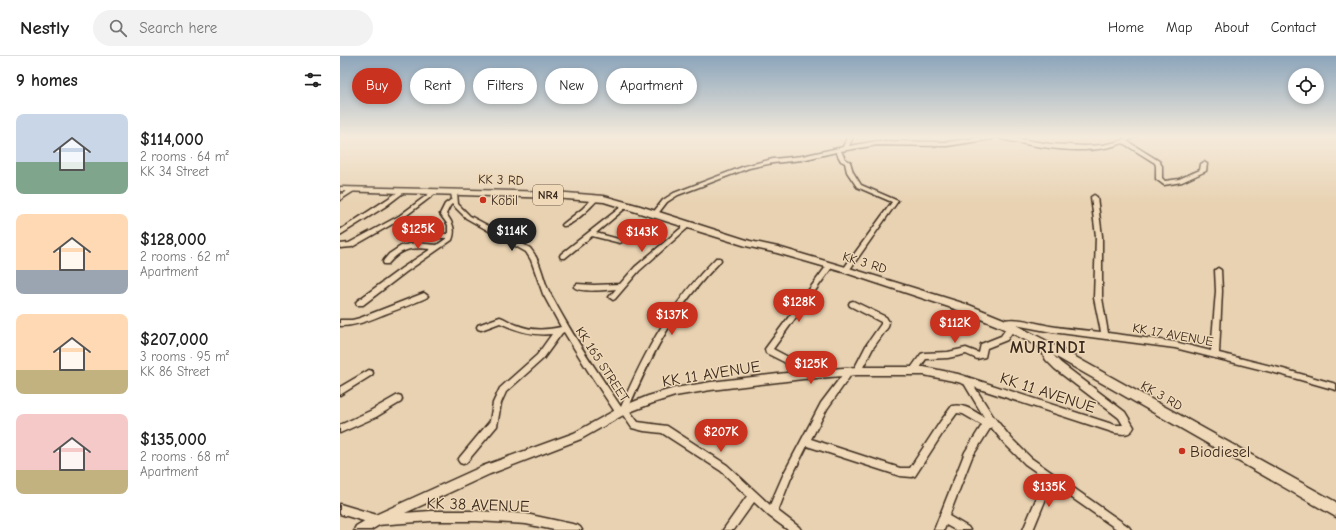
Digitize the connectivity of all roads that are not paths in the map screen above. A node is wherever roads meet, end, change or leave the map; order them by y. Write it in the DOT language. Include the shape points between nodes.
graph roads {
  1 [pos="791,159"];
  2 [pos="843,159"];
  3 [pos="1152,159"];
  4 [pos="1204,164"];
  5 [pos="340,189"];
  6 [pos="352,190"];
  7 [pos="401,192"];
  8 [pos="434,192"];
  9 [pos="454,196"];
  10 [pos="1094,197"];
  11 [pos="340,198"];
  12 [pos="596,198"];
  13 [pos="626,205"];
  14 [pos="655,214"];
  15 [pos="565,225"];
  16 [pos="688,225"];
  17 [pos="404,228"];
  18 [pos="341,232"];
  19 [pos="591,234"];
  20 [pos="451,236"];
  21 [pos="620,241"];
  22 [pos="340,246"];
  23 [pos="438,247"];
  24 [pos="563,256"];
  25 [pos="718,260"];
  26 [pos="386,262"];
  27 [pos="830,266"];
  28 [pos="846,270"];
  29 [pos="1218,270"];
  30 [pos="623,286"];
  31 [pos="578,287"];
  32 [pos="424,296"];
  33 [pos="613,297"];
  34 [pos="360,303"];
  35 [pos="853,304"];
  36 [pos="340,323"];
  37 [pos="1007,325"];
  38 [pos="481,327"];
  39 [pos="562,330"];
  40 [pos="1105,335"];
  41 [pos="1041,343"];
  42 [pos="1215,354"];
  43 [pos="914,370"];
  44 [pos="853,371"];
  45 [pos="369,374"];
  46 [pos="803,375"];
  47 [pos="966,380"];
  48 [pos="1336,387"];
  49 [pos="340,391"];
  50 [pos="398,399"];
  51 [pos="622,411"];
  52 [pos="989,421"];
  53 [pos="340,429"];
  54 [pos="806,442"];
  55 [pos="463,460"];
  56 [pos="1050,478"];
  57 [pos="753,495"];
  58 [pos="340,509"];
  59 [pos="1336,510"];
  60 [pos="772,513"];
  61 [pos="944,518"];
  62 [pos="377,520"];
  63 [pos="360,530"];
  64 [pos="578,530"];
  65 [pos="728,530"];
  66 [pos="796,530"];
  67 [pos="939,530"];
  68 [pos="965,530"];
  69 [pos="1028,530"];
  70 [pos="1126,530"];
  1 -- 14 [label="street" via="747,167 676,194 665,201"];
  2 -- 28 [label="street" via="847,162 859,186 895,201"];
  3 -- 4 [label="street" via="1157,162 1159,179 1164,183 1180,181 1203,171"];
  5 -- 6 [label="highway, KK 3 RD / NR4"];
  6 -- 7 [label="highway, KK 3 RD / NR4"];
  6 -- 11 [label="street"];
  7 -- 8 [label="highway, KK 3 RD / NR4"];
  7 -- 18 [label="street"];
  8 -- 9 [label="highway, KK 3 RD / NR4"];
  8 -- 22 [label="street" via="401,217 375,232 350,245"];
  9 -- 12 [label="highway, KK 3 RD / NR4" via="554,195"];
  9 -- 20 [label="street" via="443,214 450,223"];
  9 -- 39 [label="street, KK 165 STREET" via="458,208 468,217 528,250 534,256 542,284"];
  10 -- 40 [label="street" via="1099,236 1098,298"];
  12 -- 13 [label="highway, KK 3 RD / NR4"];
  12 -- 15 [label="street"];
  13 -- 14 [label="highway, KK 3 RD / NR4"];
  13 -- 19 [label="street"];
  14 -- 16 [label="highway, KK 3 RD / NR4"];
  16 -- 27 [label="highway, KK 3 RD / NR4"];
  16 -- 30 [label="street" via="637,269"];
  17 -- 20 [label="street" via="420,228 412,235"];
  19 -- 21 [label="street"];
  19 -- 24 [label="street"];
  20 -- 23 [label="street"];
  23 -- 26 [label="street" via="401,247"];
  23 -- 34 [label="street"];
  25 -- 51 [label="street" via="684,296 648,355"];
  27 -- 28 [label="highway, KK 3 RD / NR4"];
  27 -- 46 [label="street" via="769,348 769,351 787,360"];
  28 -- 37 [label="highway, KK 3 RD / NR4" via="965,308"];
  29 -- 42 [label="street" via="1220,291"];
  30 -- 31 [label="street"];
  30 -- 33 [label="street"];
  32 -- 36 [label="street" via="360,322"];
  35 -- 44 [label="street" via="885,322"];
  37 -- 40 [label="street, KK 17 AVENUE" via="1015,322"];
  37 -- 41 [label="highway, KK 3 RD / NR4"];
  37 -- 43 [label="street" via="1004,338 984,346 982,355 974,356 966,351 924,356"];
  38 -- 39 [label="street" via="500,320 524,330"];
  39 -- 51 [label="street, KK 165 STREET"];
  39 -- 55 [label="street" via="540,356 507,385 497,403 494,423"];
  40 -- 42 [label="street, KK 17 AVENUE" via="1175,345"];
  41 -- 47 [label="main road, KK 11 AVENUE" via="1049,356 1122,415 1130,427 1126,430 1115,430"];
  41 -- 59 [label="highway, KK 3 RD / NR4"];
  42 -- 48 [label="street, KK 17 AVENUE"];
  43 -- 44 [label="main road, KK 11 AVENUE"];
  43 -- 47 [label="main road, KK 11 AVENUE"];
  44 -- 46 [label="main road, KK 11 AVENUE"];
  44 -- 54 [label="street" via="824,406"];
  45 -- 49 [label="street"];
  46 -- 51 [label="main road, KK 11 AVENUE" via="675,392"];
  47 -- 52 [label="street"];
  50 -- 53 [label="street"];
  51 -- 57 [label="street, KK 165 STREET" via="636,425 664,429 676,436 724,468"];
  51 -- 62 [label="main road, KK 11 AVENUE" via="577,436 486,470"];
  52 -- 54 [label="street" via="964,410 955,409 912,473 900,472"];
  52 -- 56 [label="street" via="1028,461"];
  52 -- 61 [label="street" via="968,455"];
  54 -- 60 [label="street" via="787,476"];
  56 -- 69 [label="street"];
  56 -- 70 [label="street"];
  57 -- 60 [label="street, KK 165 STREET"];
  57 -- 65 [label="street"];
  58 -- 62 [label="street"];
  60 -- 66 [label="street, KK 165 STREET"];
  61 -- 67 [label="street"];
  61 -- 68 [label="street"];
  62 -- 63 [label="main road, KK 11 AVENUE"];
  62 -- 64 [label="street, KK 38 AVENUE" via="477,516 526,519"];
}
